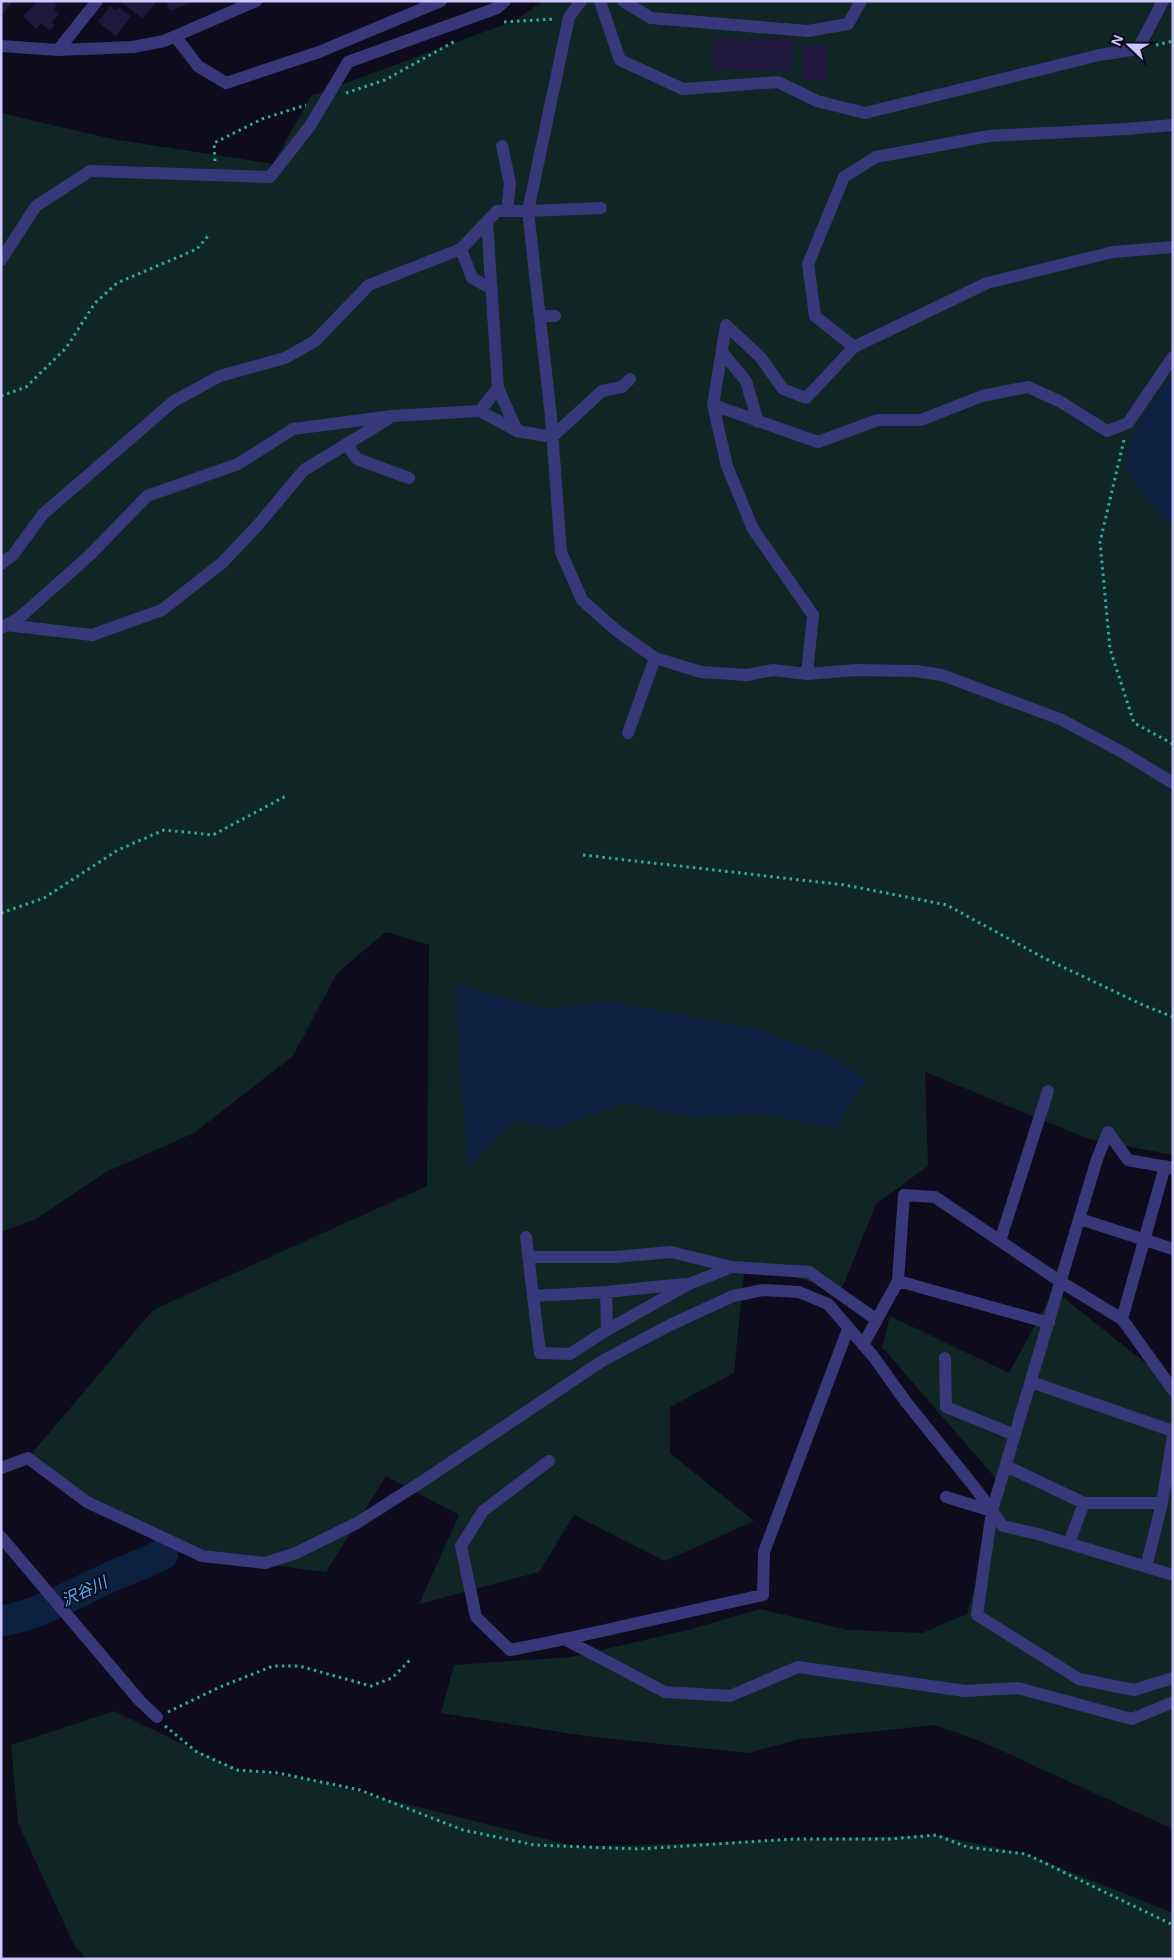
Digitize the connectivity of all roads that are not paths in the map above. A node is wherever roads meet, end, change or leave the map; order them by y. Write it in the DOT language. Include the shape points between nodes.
graph roads {
  1 [pos="97,1"];
  2 [pos="256,1"];
  3 [pos="441,1"];
  4 [pos="505,1"];
  5 [pos="581,1"];
  6 [pos="600,1"];
  7 [pos="622,1"];
  8 [pos="861,1"];
  9 [pos="1163,1"];
  10 [pos="175,36"];
  11 [pos="1,46"];
  12 [pos="58,50"];
  13 [pos="1173,125"];
  14 [pos="502,146"];
  15 [pos="601,208"];
  16 [pos="507,211"];
  17 [pos="528,212"];
  18 [pos="487,221"];
  19 [pos="1173,247"];
  20 [pos="461,250"];
  21 [pos="1,260"];
  22 [pos="492,289"];
  23 [pos="540,316"];
  24 [pos="555,316"];
  25 [pos="854,348"];
  26 [pos="722,352"];
  27 [pos="1173,357"];
  28 [pos="630,379"];
  29 [pos="498,388"];
  30 [pos="713,405"];
  31 [pos="480,411"];
  32 [pos="392,416"];
  33 [pos="758,422"];
  34 [pos="517,431"];
  35 [pos="552,437"];
  36 [pos="347,444"];
  37 [pos="409,478"];
  38 [pos="1,564"];
  39 [pos="4,626"];
  40 [pos="655,658"];
  41 [pos="807,674"];
  42 [pos="628,733"];
  43 [pos="1173,783"];
  44 [pos="1048,1091"];
  45 [pos="1169,1167"];
  46 [pos="1080,1219"];
  47 [pos="526,1237"];
  48 [pos="1144,1240"];
  49 [pos="1000,1241"];
  50 [pos="1173,1249"];
  51 [pos="528,1257"];
  52 [pos="732,1267"];
  53 [pos="898,1281"];
  54 [pos="1061,1282"];
  55 [pos="689,1284"];
  56 [pos="606,1292"];
  57 [pos="533,1296"];
  58 [pos="1122,1319"];
  59 [pos="877,1320"];
  60 [pos="1048,1323"];
  61 [pos="848,1329"];
  62 [pos="607,1330"];
  63 [pos="863,1345"];
  64 [pos="945,1358"];
  65 [pos="1031,1382"];
  66 [pos="1173,1390"];
  67 [pos="1173,1431"];
  68 [pos="1015,1435"];
  69 [pos="1173,1436"];
  70 [pos="549,1461"];
  71 [pos="1006,1466"];
  72 [pos="1,1468"];
  73 [pos="946,1497"];
  74 [pos="1084,1503"];
  75 [pos="1162,1503"];
  76 [pos="992,1512"];
  77 [pos="1,1538"];
  78 [pos="1069,1543"];
  79 [pos="1146,1567"];
  80 [pos="1173,1575"];
  81 [pos="566,1640"];
  82 [pos="1173,1678"];
  83 [pos="1173,1702"];
  84 [pos="157,1717"];
  1 -- 12 [label="street"];
  2 -- 10 [label="street"];
  3 -- 10 [label="street" via="319,52 226,83 198,66"];
  4 -- 21 [label="street" via="497,8 348,62 310,126 270,177 90,171 36,206"];
  5 -- 17 [label="street" via="569,17"];
  6 -- 9 [label="street" via="620,60 683,89 778,82 817,101 865,112 1138,49"];
  7 -- 8 [label="street" via="651,18 808,31 848,24"];
  10 -- 12 [label="street" via="133,47"];
  11 -- 12 [label="street"];
  13 -- 25 [label="street" via="989,136 876,157 844,177 808,264 815,316"];
  14 -- 16 [label="street" via="510,183"];
  15 -- 17 [label="street"];
  16 -- 17 [label="street"];
  16 -- 18 [label="street" via="497,211"];
  17 -- 23 [label="street"];
  18 -- 20 [label="street"];
  18 -- 22 [label="street"];
  19 -- 25 [label="street" via="1113,252 987,283"];
  20 -- 22 [label="street" via="472,278"];
  20 -- 38 [label="street" via="369,285 315,341 285,358 220,376 174,401 43,514 13,555"];
  22 -- 29 [label="street"];
  23 -- 24 [label="street"];
  23 -- 35 [label="street"];
  25 -- 26 [label="street" via="806,398 783,389 761,358 726,325"];
  26 -- 30 [label="street"];
  26 -- 33 [label="street" via="746,381"];
  27 -- 33 [label="street" via="1128,423 1106,430 1061,402 1028,387 982,396 921,420 878,420 818,442"];
  28 -- 35 [label="street" via="622,387 602,391"];
  29 -- 31 [label="street"];
  29 -- 34 [label="street"];
  30 -- 33 [label="street"];
  30 -- 41 [label="street" via="726,466 754,528 813,615"];
  31 -- 32 [label="street"];
  31 -- 34 [label="street"];
  32 -- 36 [label="street"];
  32 -- 39 [label="street" via="293,429 238,464 147,496 91,554 20,618"];
  34 -- 35 [label="street"];
  35 -- 40 [label="street" via="561,552 582,600"];
  36 -- 37 [label="street" via="357,460"];
  36 -- 39 [label="street" via="304,470 222,562 162,610 92,635"];
  40 -- 41 [label="street" via="701,672 747,675 772,670"];
  40 -- 42 [label="street"];
  41 -- 43 [label="street" via="856,670 942,675 1060,719"];
  44 -- 49 [label="street"];
  45 -- 46 [label="street" via="1128,1160 1108,1132"];
  45 -- 48 [label="street"];
  46 -- 48 [label="street"];
  46 -- 54 [label="street"];
  47 -- 51 [label="street"];
  48 -- 50 [label="street"];
  48 -- 58 [label="street"];
  49 -- 53 [label="street" via="935,1197 904,1195"];
  49 -- 54 [label="street"];
  51 -- 52 [label="street" via="615,1257 672,1252"];
  51 -- 57 [label="street"];
  52 -- 55 [label="street"];
  52 -- 59 [label="street" via="809,1272"];
  53 -- 59 [label="street"];
  53 -- 60 [label="street"];
  54 -- 58 [label="street"];
  54 -- 60 [label="street"];
  55 -- 56 [label="street"];
  55 -- 62 [label="street"];
  56 -- 57 [label="street"];
  56 -- 62 [label="street"];
  57 -- 62 [label="street" via="540,1353 570,1354"];
  58 -- 66 [label="street"];
  59 -- 63 [label="street"];
  60 -- 65 [label="street"];
  61 -- 63 [label="street"];
  61 -- 72 [label="street" via="828,1304 799,1292 763,1290 733,1296 602,1361 357,1523 296,1553 265,1563 202,1556 87,1502 28,1458"];
  61 -- 81 [label="street" via="764,1552 763,1595"];
  63 -- 76 [label="street"];
  64 -- 68 [label="street" via="946,1407"];
  65 -- 67 [label="street"];
  65 -- 68 [label="street"];
  68 -- 71 [label="street"];
  69 -- 75 [label="street"];
  70 -- 81 [label="street" via="483,1511 461,1546 476,1617 510,1650"];
  71 -- 74 [label="street"];
  71 -- 76 [label="street"];
  73 -- 76 [label="street"];
  74 -- 75 [label="street"];
  74 -- 78 [label="street"];
  75 -- 79 [label="street"];
  76 -- 78 [label="street" via="1003,1526"];
  76 -- 82 [label="street" via="977,1615 1079,1679 1134,1690"];
  77 -- 84 [label="street"];
  78 -- 79 [label="street"];
  79 -- 80 [label="street"];
  81 -- 83 [label="street" via="665,1692 730,1696 798,1667 965,1691 1018,1688 1132,1719"];
}
